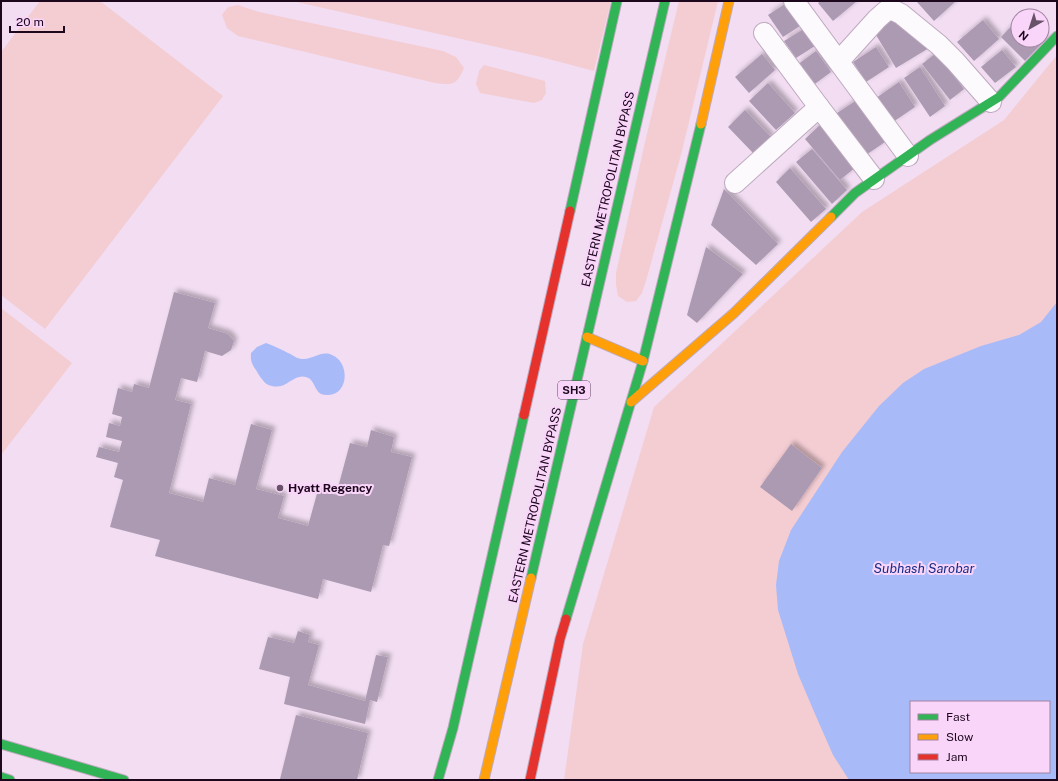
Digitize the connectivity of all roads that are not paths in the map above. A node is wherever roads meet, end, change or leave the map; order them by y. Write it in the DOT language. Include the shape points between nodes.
graph roads {
  1 [pos="617,1"];
  2 [pos="665,1"];
  3 [pos="729,1"];
  4 [pos="794,1"];
  5 [pos="764,33"];
  6 [pos="1057,36"];
  7 [pos="839,61"];
  8 [pos="991,102"];
  9 [pos="819,107"];
  10 [pos="908,156"];
  11 [pos="874,179"];
  12 [pos="734,183"];
  13 [pos="587,337"];
  14 [pos="643,361"];
  15 [pos="631,402"];
  16 [pos="1,744"];
  17 [pos="1,777"];
  18 [pos="10,780"];
  19 [pos="124,780"];
  20 [pos="438,780"];
  21 [pos="484,780"];
  22 [pos="530,780"];
  1 -- 20 [label="main road" via="453,728"];
  2 -- 13 [label="main road, EASTERN METROPOLITAN BYPASS / SH3"];
  3 -- 14 [label="main road"];
  4 -- 7 [label="street"];
  5 -- 9 [label="street"];
  6 -- 8 [label="main road" via="999,97"];
  7 -- 8 [label="street" via="877,18 886,11 893,10 939,45"];
  7 -- 10 [label="street"];
  8 -- 10 [label="main road"];
  9 -- 11 [label="street"];
  9 -- 12 [label="street"];
  10 -- 11 [label="main road"];
  11 -- 15 [label="main road" via="854,192 734,313"];
  13 -- 14 [label="main road"];
  13 -- 21 [label="main road, EASTERN METROPOLITAN BYPASS / SH3"];
  14 -- 15 [label="main road"];
  15 -- 22 [label="main road" via="560,639"];
  16 -- 19 [label="main road"];
  17 -- 18 [label="main road"];
}
